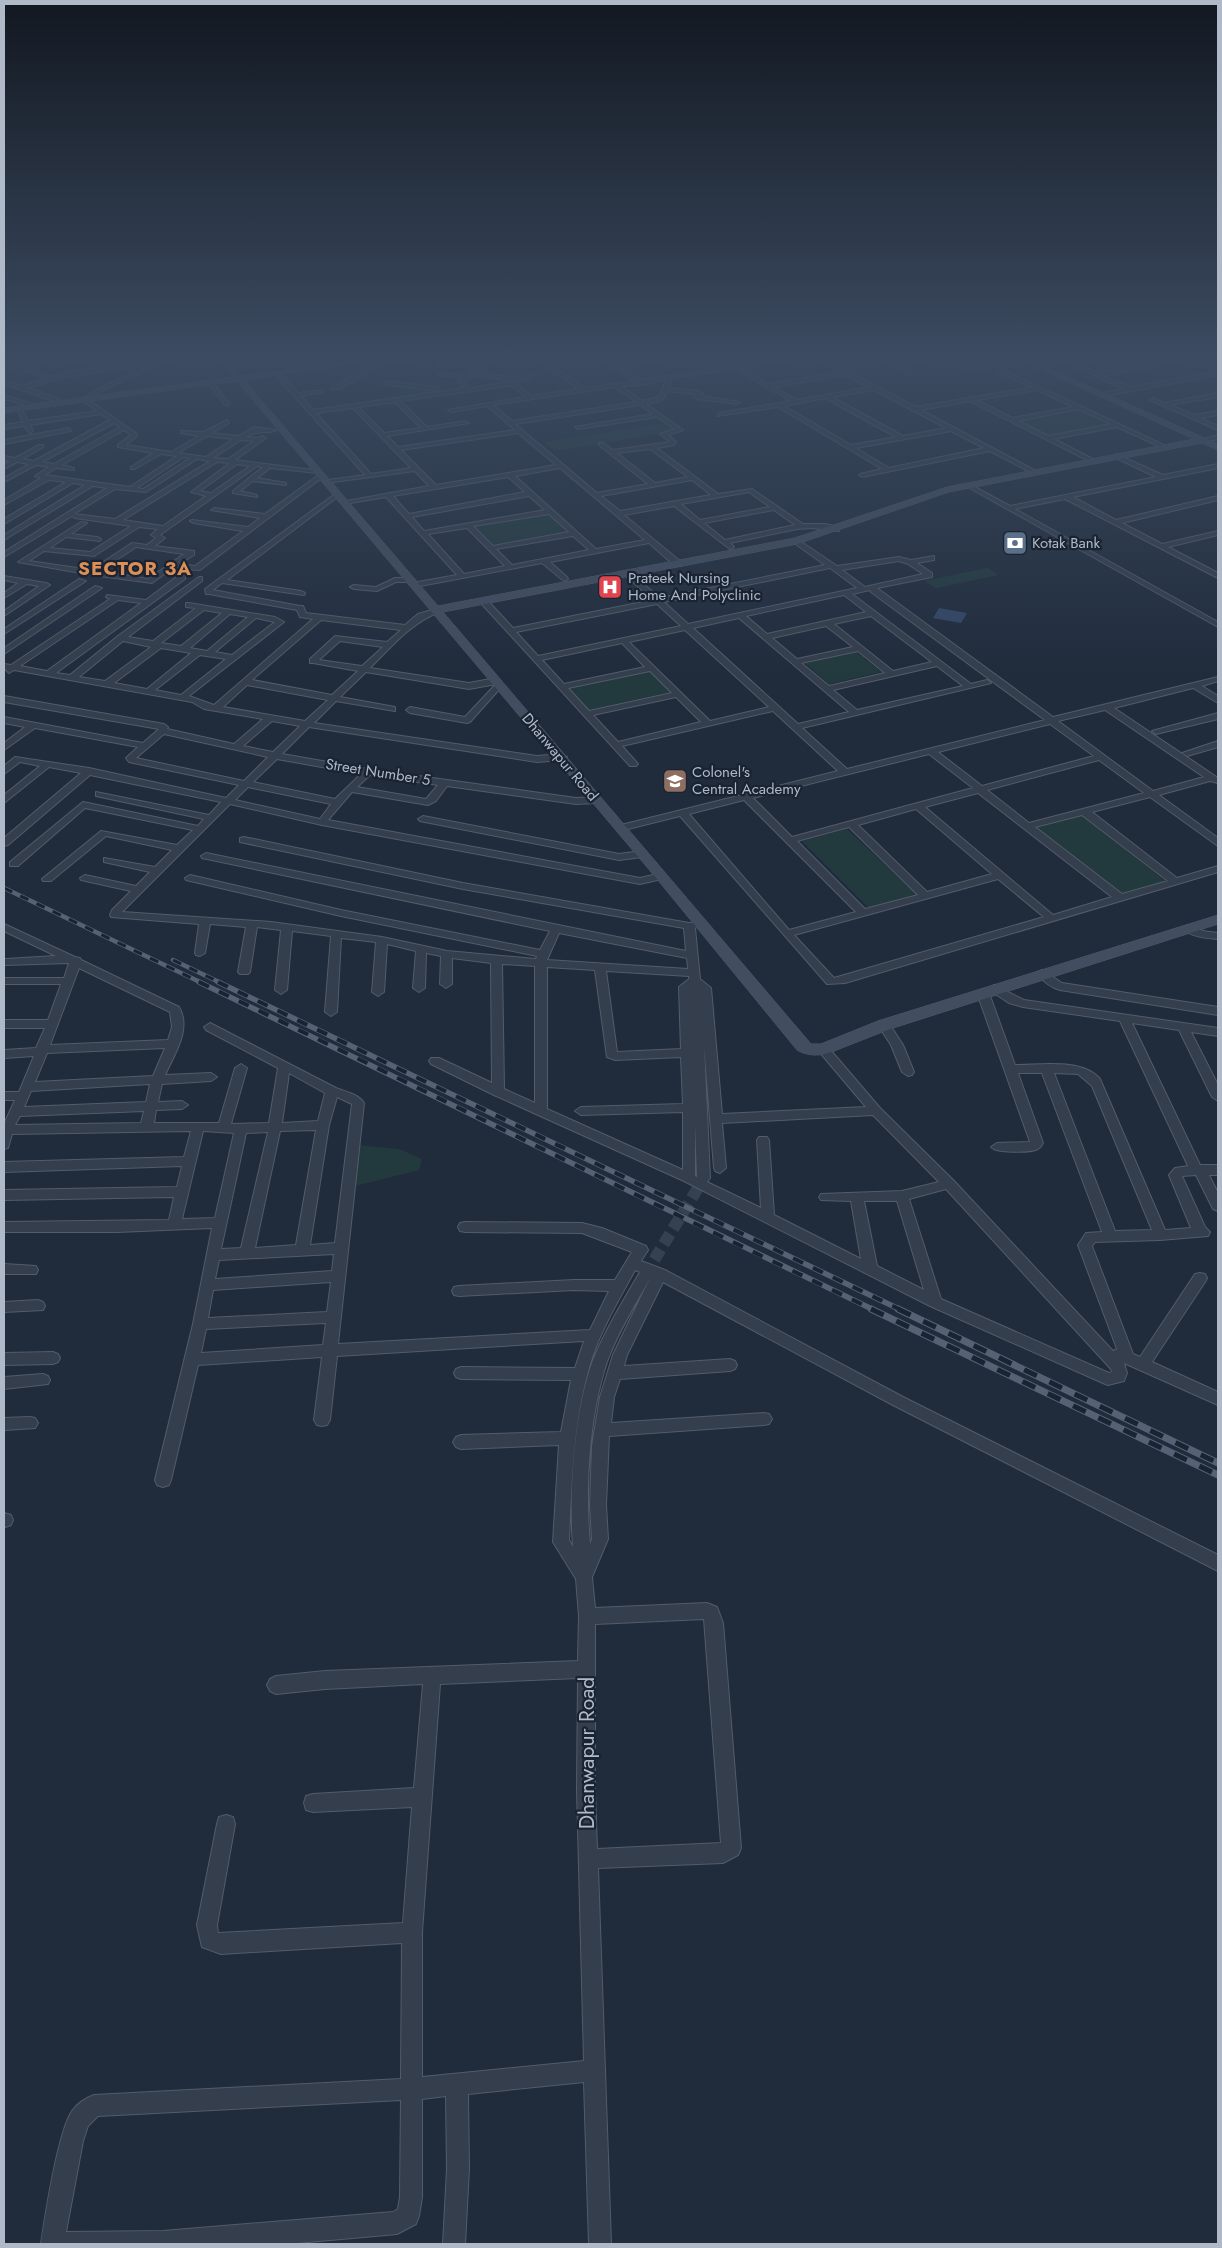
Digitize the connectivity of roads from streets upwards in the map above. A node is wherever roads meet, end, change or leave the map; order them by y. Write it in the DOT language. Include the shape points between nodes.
graph roads {
  1 [pos="28,462"];
  2 [pos="61,462"];
  3 [pos="143,462"];
  4 [pos="173,462"];
  5 [pos="189,462"];
  6 [pos="213,462"];
  7 [pos="229,462"];
  8 [pos="230,462"];
  9 [pos="237,462"];
  10 [pos="309,462"];
  11 [pos="357,462"];
  12 [pos="409,462"];
  13 [pos="557,462"];
  14 [pos="624,462"];
  15 [pos="673,462"];
  16 [pos="876,462"];
  17 [pos="928,462"];
  18 [pos="1015,462"];
  19 [pos="1088,462"];
  20 [pos="1129,462"];
  21 [pos="35,463"];
  22 [pos="256,465"];
  23 [pos="54,466"];
  24 [pos="268,466"];
  25 [pos="562,466"];
  26 [pos="133,468"];
  27 [pos="1216,468"];
  28 [pos="72,469"];
  29 [pos="416,469"];
  30 [pos="889,470"];
  31 [pos="1034,472"];
  32 [pos="510,475"];
  33 [pos="862,475"];
  34 [pos="203,476"];
  35 [pos="322,476"];
  36 [pos="370,476"];
  37 [pos="1162,477"];
  38 [pos="47,478"];
  39 [pos="694,478"];
  40 [pos="6,479"];
  41 [pos="251,479"];
  42 [pos="72,481"];
  43 [pos="91,484"];
  44 [pos="284,484"];
  45 [pos="654,485"];
  46 [pos="969,486"];
  47 [pos="113,487"];
  48 [pos="434,487"];
  49 [pos="133,490"];
  50 [pos="532,494"];
  51 [pos="212,495"];
  52 [pos="388,495"];
  53 [pos="596,495"];
  54 [pos="125,496"];
  55 [pos="255,496"];
  56 [pos="717,496"];
  57 [pos="1067,497"];
  58 [pos="340,498"];
  59 [pos="1217,499"];
  60 [pos="4,503"];
  61 [pos="675,503"];
  62 [pos="776,508"];
  63 [pos="1009,508"];
  64 [pos="214,510"];
  65 [pos="551,511"];
  66 [pos="68,514"];
  67 [pos="617,514"];
  68 [pos="264,516"];
  69 [pos="407,516"];
  70 [pos="60,519"];
  71 [pos="194,521"];
  72 [pos="4,522"];
  73 [pos="114,522"];
  74 [pos="699,522"];
  75 [pos="1116,522"];
  76 [pos="137,525"];
  77 [pos="468,525"];
  78 [pos="802,527"];
  79 [pos="164,528"];
  80 [pos="247,529"];
  81 [pos="836,529"];
  82 [pos="423,533"];
  83 [pos="576,533"];
  84 [pos="1218,533"];
  85 [pos="66,535"];
  86 [pos="4,538"];
  87 [pos="97,540"];
  88 [pos="650,541"];
  89 [pos="797,541"];
  90 [pos="724,542"];
  91 [pos="150,546"];
  92 [pos="1162,546"];
  93 [pos="490,548"];
  94 [pos="43,549"];
  95 [pos="593,550"];
  96 [pos="737,553"];
  97 [pos="4,555"];
  98 [pos="931,558"];
  99 [pos="543,560"];
  100 [pos="911,562"];
  101 [pos="678,564"];
  102 [pos="174,566"];
  103 [pos="509,566"];
  104 [pos="1218,567"];
  105 [pos="833,568"];
  106 [pos="1206,570"];
  107 [pos="92,573"];
  108 [pos="162,574"];
  109 [pos="629,574"];
  110 [pos="461,575"];
  111 [pos="1218,576"];
  112 [pos="182,577"];
  113 [pos="4,578"];
  114 [pos="217,578"];
  115 [pos="564,579"];
  116 [pos="26,581"];
  117 [pos="82,581"];
  118 [pos="413,583"];
  119 [pos="354,586"];
  120 [pos="98,588"];
  121 [pos="863,589"];
  122 [pos="874,590"];
  123 [pos="90,593"];
  124 [pos="846,593"];
  125 [pos="301,594"];
  126 [pos="4,596"];
  127 [pos="116,598"];
  128 [pos="657,601"];
  129 [pos="147,602"];
  130 [pos="484,602"];
  131 [pos="189,604"];
  132 [pos="202,607"];
  133 [pos="436,610"];
  134 [pos="228,612"];
  135 [pos="872,613"];
  136 [pos="4,614"];
  137 [pos="254,616"];
  138 [pos="741,616"];
  139 [pos="320,617"];
  140 [pos="828,623"];
  141 [pos="1218,625"];
  142 [pos="407,628"];
  143 [pos="686,628"];
  144 [pos="511,631"];
  145 [pos="4,632"];
  146 [pos="766,637"];
  147 [pos="121,638"];
  148 [pos="624,641"];
  149 [pos="156,645"];
  150 [pos="389,645"];
  151 [pos="858,648"];
  152 [pos="182,650"];
  153 [pos="4,652"];
  154 [pos="198,652"];
  155 [pos="208,654"];
  156 [pos="232,658"];
  157 [pos="536,659"];
  158 [pos="795,662"];
  159 [pos="939,663"];
  160 [pos="8,667"];
  161 [pos="652,668"];
  162 [pos="366,669"];
  163 [pos="4,674"];
  164 [pos="48,674"];
  165 [pos="892,674"];
  166 [pos="72,678"];
  167 [pos="1218,679"];
  168 [pos="247,682"];
  169 [pos="498,683"];
  170 [pos="987,683"];
  171 [pos="107,684"];
  172 [pos="1195,685"];
  173 [pos="562,687"];
  174 [pos="970,687"];
  175 [pos="827,689"];
  176 [pos="148,692"];
  177 [pos="678,694"];
  178 [pos="182,698"];
  179 [pos="336,698"];
  180 [pos="4,699"];
  181 [pos="1218,700"];
  182 [pos="1107,707"];
  183 [pos="216,708"];
  184 [pos="775,708"];
  185 [pos="392,709"];
  186 [pos="410,710"];
  187 [pos="855,713"];
  188 [pos="587,714"];
  189 [pos="1218,716"];
  190 [pos="270,718"];
  191 [pos="4,720"];
  192 [pos="1051,721"];
  193 [pos="14,722"];
  194 [pos="708,724"];
  195 [pos="309,725"];
  196 [pos="32,726"];
  197 [pos="795,728"];
  198 [pos="4,730"];
  199 [pos="162,731"];
  200 [pos="1156,731"];
  201 [pos="1218,744"];
  202 [pos="616,745"];
  203 [pos="145,746"];
  204 [pos="4,747"];
  205 [pos="236,747"];
  206 [pos="931,751"];
  207 [pos="1187,753"];
  208 [pos="277,756"];
  209 [pos="562,757"];
  210 [pos="1100,758"];
  211 [pos="48,764"];
  212 [pos="633,764"];
  213 [pos="4,771"];
  214 [pos="89,771"];
  215 [pos="368,772"];
  216 [pos="845,772"];
  217 [pos="1215,780"];
  218 [pos="444,782"];
  219 [pos="246,783"];
  220 [pos="350,789"];
  221 [pos="980,789"];
  222 [pos="99,794"];
  223 [pos="1151,795"];
  224 [pos="747,797"];
  225 [pos="4,800"];
  226 [pos="230,800"];
  227 [pos="596,800"];
  228 [pos="338,803"];
  229 [pos="918,806"];
  230 [pos="1086,812"];
  231 [pos="683,813"];
  232 [pos="211,818"];
  233 [pos="423,819"];
  234 [pos="322,822"];
  235 [pos="851,824"];
  236 [pos="1028,826"];
  237 [pos="620,828"];
  238 [pos="200,829"];
  239 [pos="244,840"];
  240 [pos="790,840"];
  241 [pos="4,843"];
  242 [pos="1218,843"];
  243 [pos="180,849"];
  244 [pos="642,854"];
  245 [pos="206,856"];
  246 [pos="108,860"];
  247 [pos="14,864"];
  248 [pos="1218,869"];
  249 [pos="158,871"];
  250 [pos="1000,875"];
  251 [pos="662,876"];
  252 [pos="85,878"];
  253 [pos="190,878"];
  254 [pos="47,880"];
  255 [pos="1176,882"];
  256 [pos="138,890"];
  257 [pos="925,896"];
  258 [pos="1120,898"];
  259 [pos="863,913"];
  260 [pos="1052,918"];
  261 [pos="1218,919"];
  262 [pos="205,921"];
  263 [pos="252,923"];
  264 [pos="695,924"];
  265 [pos="4,926"];
  266 [pos="287,927"];
  267 [pos="1188,928"];
  268 [pos="556,929"];
  269 [pos="787,934"];
  270 [pos="336,935"];
  271 [pos="1218,936"];
  272 [pos="382,940"];
  273 [pos="421,950"];
  274 [pos="200,953"];
  275 [pos="446,954"];
  276 [pos="691,955"];
  277 [pos="542,958"];
  278 [pos="74,960"];
  279 [pos="496,960"];
  280 [pos="6,962"];
  281 [pos="600,966"];
  282 [pos="244,972"];
  283 [pos="1042,973"];
  284 [pos="695,977"];
  285 [pos="4,981"];
  286 [pos="68,981"];
  287 [pos="446,984"];
  288 [pos="419,988"];
  289 [pos="280,990"];
  290 [pos="989,991"];
  291 [pos="378,992"];
  292 [pos="1218,1011"];
  293 [pos="331,1012"];
  294 [pos="1124,1018"];
  295 [pos="4,1024"];
  296 [pos="51,1024"];
  297 [pos="210,1026"];
  298 [pos="884,1026"];
  299 [pos="1183,1027"];
  300 [pos="1218,1033"];
  301 [pos="173,1044"];
  302 [pos="823,1049"];
  303 [pos="40,1051"];
  304 [pos="687,1053"];
  305 [pos="4,1054"];
  306 [pos="435,1060"];
  307 [pos="284,1066"];
  308 [pos="241,1068"];
  309 [pos="1009,1069"];
  310 [pos="1046,1069"];
  311 [pos="908,1072"];
  312 [pos="211,1077"];
  313 [pos="157,1080"];
  314 [pos="332,1091"];
  315 [pos="25,1092"];
  316 [pos="498,1092"];
  317 [pos="4,1096"];
  318 [pos="1218,1097"];
  319 [pos="182,1105"];
  320 [pos="152,1106"];
  321 [pos="689,1108"];
  322 [pos="541,1111"];
  323 [pos="581,1111"];
  324 [pos="876,1111"];
  325 [pos="15,1112"];
  326 [pos="716,1118"];
  327 [pos="323,1125"];
  328 [pos="198,1126"];
  329 [pos="275,1127"];
  330 [pos="146,1128"];
  331 [pos="224,1128"];
  332 [pos="241,1129"];
  333 [pos="7,1130"];
  334 [pos="763,1140"];
  335 [pos="4,1145"];
  336 [pos="997,1147"];
  337 [pos="190,1161"];
  338 [pos="4,1167"];
  339 [pos="720,1168"];
  340 [pos="1198,1170"];
  341 [pos="1218,1170"];
  342 [pos="689,1178"];
  343 [pos="704,1178"];
  344 [pos="949,1184"];
  345 [pos="182,1192"];
  346 [pos="4,1195"];
  347 [pos="902,1196"];
  348 [pos="826,1197"];
  349 [pos="857,1197"];
  350 [pos="1218,1206"];
  351 [pos="768,1218"];
  352 [pos="219,1223"];
  353 [pos="174,1225"];
  354 [pos="4,1226"];
  355 [pos="465,1227"];
  356 [pos="1160,1235"];
  357 [pos="1111,1237"];
  358 [pos="341,1248"];
  359 [pos="302,1250"];
  360 [pos="247,1254"];
  361 [pos="212,1256"];
  362 [pos="870,1268"];
  363 [pos="4,1269"];
  364 [pos="31,1270"];
  365 [pos="645,1271"];
  366 [pos="338,1276"];
  367 [pos="1200,1278"];
  368 [pos="209,1284"];
  369 [pos="619,1286"];
  370 [pos="459,1291"];
  371 [pos="935,1302"];
  372 [pos="38,1306"];
  373 [pos="4,1307"];
  374 [pos="333,1317"];
  375 [pos="200,1324"];
  376 [pos="594,1335"];
  377 [pos="1098,1345"];
  378 [pos="329,1352"];
  379 [pos="1127,1357"];
  380 [pos="53,1358"];
  381 [pos="4,1359"];
  382 [pos="193,1359"];
  383 [pos="1144,1364"];
  384 [pos="730,1365"];
  385 [pos="461,1373"];
  386 [pos="615,1373"];
  387 [pos="580,1374"];
  388 [pos="43,1380"];
  389 [pos="4,1383"];
  390 [pos="1218,1400"];
  391 [pos="764,1419"];
  392 [pos="322,1420"];
  393 [pos="30,1422"];
  394 [pos="4,1424"];
  395 [pos="602,1430"];
  396 [pos="568,1438"];
  397 [pos="461,1442"];
  398 [pos="163,1480"];
  399 [pos="1218,1563"];
  400 [pos="584,1577"];
  401 [pos="587,1616"];
  402 [pos="586,1669"];
  403 [pos="432,1676"];
  404 [pos="276,1685"];
  405 [pos="422,1797"];
  406 [pos="313,1803"];
  407 [pos="226,1824"];
  408 [pos="588,1860"];
  409 [pos="412,1932"];
  410 [pos="594,2070"];
  411 [pos="457,2085"];
  412 [pos="412,2089"];
  413 [pos="53,2243"];
  414 [pos="163,2243"];
  415 [pos="454,2244"];
  416 [pos="600,2244"];
  1 -- 21 [label="street"];
  2 -- 23 [label="street"];
  3 -- 26 [label="street"];
  4 -- 49 [label="street"];
  5 -- 49 [label="street" via="146,490"];
  6 -- 73 [label="street"];
  7 -- 34 [label="street"];
  8 -- 51 [label="street" via="194,492"];
  9 -- 22 [label="street"];
  10 -- 35 [label="street, Dhanwapur Road"];
  11 -- 36 [label="street"];
  12 -- 29 [label="street"];
  13 -- 25 [label="street"];
  14 -- 45 [label="street"];
  15 -- 39 [label="street"];
  16 -- 30 [label="street"];
  17 -- 30 [label="street"];
  18 -- 31 [label="street"];
  19 -- 31 [label="street"];
  20 -- 37 [label="street"];
  21 -- 23 [label="street"];
  21 -- 40 [label="street"];
  22 -- 24 [label="street"];
  22 -- 51 [label="street"];
  23 -- 28 [label="street"];
  23 -- 38 [label="street" via="38,476"];
  24 -- 35 [label="street"];
  24 -- 41 [label="street"];
  25 -- 32 [label="street"];
  25 -- 53 [label="street"];
  27 -- 37 [label="street"];
  29 -- 36 [label="street"];
  29 -- 48 [label="street"];
  30 -- 33 [label="street"];
  31 -- 46 [label="street"];
  32 -- 48 [label="street"];
  32 -- 50 [label="street"];
  35 -- 36 [label="street"];
  35 -- 58 [label="street, Dhanwapur Road"];
  35 -- 68 [label="street"];
  37 -- 57 [label="street"];
  38 -- 42 [label="street"];
  38 -- 60 [label="street"];
  39 -- 45 [label="street"];
  39 -- 56 [label="street"];
  41 -- 44 [label="street"];
  41 -- 55 [label="street" via="234,492"];
  42 -- 43 [label="street"];
  42 -- 72 [label="street"];
  43 -- 47 [label="street"];
  43 -- 86 [label="street"];
  45 -- 53 [label="street"];
  46 -- 63 [label="street"];
  46 -- 81 [label="street" via="940,492"];
  47 -- 49 [label="street"];
  47 -- 66 [label="street"];
  48 -- 52 [label="street"];
  49 -- 54 [label="street"];
  50 -- 65 [label="street"];
  50 -- 69 [label="street"];
  51 -- 79 [label="street"];
  52 -- 58 [label="street"];
  52 -- 69 [label="street"];
  53 -- 67 [label="street"];
  56 -- 61 [label="street"];
  56 -- 62 [label="street" via="750,490"];
  57 -- 63 [label="street"];
  57 -- 75 [label="street"];
  58 -- 114 [label="street" via="232,573"];
  58 -- 118 [label="street, Dhanwapur Road"];
  59 -- 75 [label="street"];
  61 -- 67 [label="street"];
  61 -- 74 [label="street"];
  62 -- 74 [label="street"];
  62 -- 78 [label="street"];
  63 -- 141 [label="street"];
  64 -- 68 [label="street"];
  65 -- 77 [label="street"];
  65 -- 83 [label="street"];
  66 -- 70 [label="street"];
  66 -- 73 [label="street"];
  67 -- 88 [label="street"];
  68 -- 80 [label="street"];
  69 -- 82 [label="street"];
  70 -- 85 [label="street" via="83,523"];
  70 -- 97 [label="street"];
  71 -- 80 [label="street"];
  73 -- 76 [label="street"];
  74 -- 90 [label="street"];
  75 -- 92 [label="street"];
  76 -- 79 [label="street"];
  76 -- 94 [label="street" via="92,554"];
  77 -- 82 [label="street"];
  77 -- 93 [label="street"];
  78 -- 81 [label="street" via="825,525"];
  78 -- 90 [label="street"];
  79 -- 91 [label="street" via="155,536 160,540"];
  80 -- 102 [label="street" via="197,568"];
  81 -- 89 [label="street"];
  82 -- 110 [label="street"];
  83 -- 93 [label="street"];
  83 -- 95 [label="street"];
  84 -- 92 [label="street"];
  85 -- 87 [label="street"];
  85 -- 94 [label="street"];
  88 -- 95 [label="street"];
  88 -- 101 [label="street"];
  89 -- 96 [label="street"];
  89 -- 105 [label="street"];
  90 -- 96 [label="street"];
  91 -- 102 [label="street" via="191,553"];
  91 -- 107 [label="street" via="133,546"];
  92 -- 106 [label="street"];
  93 -- 103 [label="street"];
  94 -- 107 [label="street" via="22,563"];
  95 -- 99 [label="street"];
  96 -- 101 [label="street"];
  98 -- 100 [label="street"];
  99 -- 103 [label="street"];
  99 -- 115 [label="street"];
  100 -- 105 [label="street" via="898,559"];
  100 -- 121 [label="street" via="929,575"];
  101 -- 109 [label="street"];
  102 -- 108 [label="street"];
  103 -- 110 [label="street"];
  104 -- 106 [label="street"];
  105 -- 121 [label="street"];
  105 -- 128 [label="street"];
  106 -- 111 [label="street"];
  107 -- 108 [label="street" via="147,581"];
  108 -- 112 [label="street"];
  109 -- 128 [label="street"];
  109 -- 130 [label="street"];
  110 -- 118 [label="street"];
  112 -- 129 [label="street"];
  112 -- 147 [label="street" via="202,578"];
  113 -- 116 [label="street"];
  114 -- 125 [label="street"];
  114 -- 139 [label="street" via="209,592 298,608 303,615"];
  116 -- 126 [label="street"];
  116 -- 136 [label="street" via="46,585"];
  117 -- 145 [label="street"];
  118 -- 119 [label="street" via="395,580 377,589"];
  118 -- 133 [label="street, Dhanwapur Road"];
  120 -- 123 [label="street"];
  121 -- 124 [label="street"];
  122 -- 192 [label="street"];
  123 -- 127 [label="street"];
  123 -- 153 [label="street"];
  124 -- 135 [label="street"];
  124 -- 138 [label="street"];
  127 -- 129 [label="street"];
  127 -- 160 [label="street"];
  128 -- 143 [label="street"];
  128 -- 144 [label="street"];
  129 -- 164 [label="street"];
  130 -- 133 [label="street"];
  130 -- 144 [label="street"];
  131 -- 132 [label="street"];
  132 -- 134 [label="street"];
  132 -- 149 [label="street"];
  133 -- 142 [label="street" via="424,614"];
  133 -- 169 [label="street, Dhanwapur Road"];
  134 -- 137 [label="street"];
  134 -- 152 [label="street"];
  135 -- 140 [label="street"];
  135 -- 159 [label="street"];
  137 -- 155 [label="street"];
  137 -- 156 [label="street" via="280,622"];
  138 -- 143 [label="street"];
  138 -- 146 [label="street"];
  139 -- 142 [label="street"];
  139 -- 168 [label="street"];
  140 -- 146 [label="street"];
  140 -- 151 [label="street"];
  142 -- 150 [label="street"];
  143 -- 148 [label="street"];
  143 -- 184 [label="street"];
  144 -- 157 [label="street"];
  146 -- 158 [label="street"];
  147 -- 149 [label="street"];
  147 -- 166 [label="street"];
  148 -- 157 [label="street"];
  148 -- 161 [label="street"];
  149 -- 152 [label="street"];
  149 -- 171 [label="street"];
  150 -- 162 [label="street"];
  150 -- 162 [label="street" via="338,638 313,661"];
  151 -- 158 [label="street"];
  151 -- 165 [label="street"];
  152 -- 154 [label="street"];
  154 -- 155 [label="street"];
  154 -- 176 [label="street"];
  155 -- 156 [label="street"];
  156 -- 178 [label="street"];
  157 -- 173 [label="street"];
  158 -- 175 [label="street"];
  159 -- 165 [label="street"];
  159 -- 174 [label="street"];
  160 -- 163 [label="street"];
  160 -- 164 [label="street"];
  161 -- 173 [label="street"];
  161 -- 177 [label="street"];
  162 -- 169 [label="street" via="469,686"];
  162 -- 179 [label="street"];
  164 -- 166 [label="street"];
  165 -- 175 [label="street"];
  166 -- 171 [label="street"];
  167 -- 172 [label="street"];
  168 -- 179 [label="street"];
  168 -- 183 [label="street"];
  169 -- 186 [label="street" via="467,720"];
  169 -- 209 [label="street, Dhanwapur Road"];
  170 -- 174 [label="street"];
  171 -- 176 [label="street"];
  172 -- 181 [label="street"];
  172 -- 182 [label="street"];
  173 -- 188 [label="street"];
  174 -- 187 [label="street"];
  175 -- 187 [label="street"];
  176 -- 178 [label="street"];
  177 -- 188 [label="street"];
  177 -- 194 [label="street"];
  178 -- 183 [label="street"];
  179 -- 185 [label="street"];
  179 -- 195 [label="street"];
  180 -- 199 [label="street, Street Number 5" via="164,727"];
  182 -- 192 [label="street"];
  182 -- 217 [label="street"];
  183 -- 190 [label="street"];
  184 -- 194 [label="street"];
  184 -- 197 [label="street"];
  187 -- 197 [label="street"];
  188 -- 202 [label="street"];
  189 -- 200 [label="street"];
  190 -- 195 [label="street"];
  190 -- 205 [label="street"];
  191 -- 193 [label="street"];
  192 -- 206 [label="street"];
  192 -- 210 [label="street"];
  193 -- 196 [label="street"];
  193 -- 198 [label="street"];
  194 -- 202 [label="street"];
  195 -- 208 [label="street"];
  195 -- 209 [label="street" via="537,759"];
  196 -- 203 [label="street"];
  196 -- 204 [label="street"];
  197 -- 216 [label="street"];
  199 -- 203 [label="street"];
  199 -- 205 [label="street, Street Number 5"];
  201 -- 207 [label="street"];
  202 -- 212 [label="street"];
  203 -- 219 [label="street" via="132,760"];
  205 -- 208 [label="street, Street Number 5"];
  206 -- 216 [label="street"];
  206 -- 221 [label="street"];
  208 -- 215 [label="street, Street Number 5"];
  208 -- 219 [label="street"];
  209 -- 227 [label="street, Dhanwapur Road"];
  210 -- 221 [label="street"];
  210 -- 223 [label="street"];
  211 -- 213 [label="street" via="18,759"];
  211 -- 214 [label="street"];
  211 -- 225 [label="street"];
  214 -- 226 [label="street"];
  214 -- 241 [label="street"];
  215 -- 218 [label="street, Street Number 5"];
  215 -- 220 [label="street"];
  216 -- 224 [label="street"];
  217 -- 223 [label="street"];
  218 -- 220 [label="street" via="433,800 428,802"];
  218 -- 227 [label="street, Street Number 5" via="576,801"];
  219 -- 226 [label="street"];
  219 -- 228 [label="street"];
  220 -- 228 [label="street"];
  221 -- 229 [label="street"];
  221 -- 236 [label="street"];
  222 -- 232 [label="street"];
  223 -- 230 [label="street"];
  223 -- 242 [label="street"];
  224 -- 231 [label="street"];
  224 -- 240 [label="street"];
  226 -- 232 [label="street"];
  226 -- 234 [label="street"];
  227 -- 237 [label="street, Dhanwapur Road"];
  228 -- 234 [label="street"];
  229 -- 235 [label="street"];
  229 -- 250 [label="street"];
  230 -- 236 [label="street"];
  230 -- 255 [label="street"];
  231 -- 237 [label="street"];
  231 -- 269 [label="street"];
  232 -- 238 [label="street"];
  233 -- 244 [label="street" via="619,857"];
  234 -- 251 [label="street" via="640,880"];
  235 -- 240 [label="street"];
  235 -- 257 [label="street"];
  236 -- 258 [label="street"];
  237 -- 244 [label="street, Dhanwapur Road"];
  238 -- 243 [label="street"];
  238 -- 247 [label="street" via="83,805"];
  239 -- 264 [label="street" via="463,886"];
  240 -- 259 [label="street"];
  243 -- 249 [label="street"];
  243 -- 254 [label="street" via="104,833"];
  244 -- 251 [label="street, Dhanwapur Road"];
  245 -- 268 [label="street"];
  246 -- 249 [label="street"];
  248 -- 255 [label="street"];
  249 -- 256 [label="street"];
  250 -- 257 [label="street"];
  250 -- 260 [label="street"];
  251 -- 264 [label="street, Dhanwapur Road"];
  252 -- 256 [label="street"];
  253 -- 277 [label="street"];
  255 -- 258 [label="street"];
  256 -- 262 [label="street" via="115,915"];
  257 -- 259 [label="street"];
  258 -- 260 [label="street"];
  259 -- 269 [label="street"];
  260 -- 269 [label="street" via="834,982 828,981"];
  261 -- 267 [label="street"];
  262 -- 263 [label="street"];
  262 -- 274 [label="street"];
  263 -- 266 [label="street"];
  263 -- 282 [label="street"];
  264 -- 276 [label="street"];
  264 -- 302 [label="street, Dhanwapur Road" via="803,1046"];
  265 -- 278 [label="street"];
  266 -- 270 [label="street"];
  266 -- 289 [label="street"];
  267 -- 271 [label="street"];
  267 -- 283 [label="street"];
  268 -- 276 [label="street"];
  268 -- 277 [label="street"];
  270 -- 272 [label="street"];
  270 -- 293 [label="street"];
  272 -- 273 [label="street"];
  272 -- 291 [label="street"];
  273 -- 275 [label="street"];
  273 -- 288 [label="street"];
  275 -- 279 [label="street"];
  275 -- 287 [label="street"];
  276 -- 284 [label="street"];
  277 -- 279 [label="street"];
  277 -- 281 [label="street"];
  277 -- 322 [label="street"];
  278 -- 280 [label="street"];
  278 -- 286 [label="street"];
  278 -- 301 [label="street" via="175,1010 178,1020"];
  279 -- 316 [label="street"];
  281 -- 284 [label="street"];
  281 -- 304 [label="street" via="611,1054"];
  283 -- 290 [label="street"];
  283 -- 292 [label="street" via="1060,986"];
  284 -- 304 [label="street" via="684,987"];
  284 -- 326 [label="street" via="705,988"];
  284 -- 343 [label="street"];
  285 -- 286 [label="street"];
  286 -- 296 [label="street"];
  290 -- 294 [label="street" via="1023,1003"];
  290 -- 298 [label="street"];
  290 -- 309 [label="street"];
  294 -- 299 [label="street"];
  294 -- 340 [label="street"];
  295 -- 296 [label="street"];
  296 -- 303 [label="street"];
  297 -- 307 [label="street"];
  298 -- 302 [label="street"];
  298 -- 311 [label="street" via="897,1045"];
  299 -- 300 [label="street"];
  299 -- 318 [label="street"];
  301 -- 303 [label="street"];
  301 -- 313 [label="street"];
  302 -- 324 [label="street"];
  303 -- 305 [label="street"];
  303 -- 315 [label="street"];
  304 -- 321 [label="street"];
  306 -- 316 [label="street"];
  307 -- 314 [label="street"];
  307 -- 329 [label="street"];
  308 -- 331 [label="street"];
  309 -- 310 [label="street"];
  309 -- 336 [label="street" via="1037,1143 1035,1146"];
  310 -- 356 [label="street" via="1084,1070 1095,1080"];
  310 -- 357 [label="street"];
  312 -- 313 [label="street"];
  313 -- 315 [label="street"];
  313 -- 320 [label="street"];
  314 -- 327 [label="street"];
  314 -- 358 [label="street" via="358,1102"];
  315 -- 317 [label="street"];
  315 -- 325 [label="street"];
  316 -- 322 [label="street"];
  319 -- 320 [label="street"];
  320 -- 325 [label="street"];
  320 -- 330 [label="street"];
  321 -- 323 [label="street"];
  321 -- 342 [label="street"];
  322 -- 342 [label="street"];
  324 -- 326 [label="street"];
  324 -- 344 [label="street"];
  325 -- 333 [label="street"];
  326 -- 339 [label="street"];
  327 -- 329 [label="street"];
  327 -- 359 [label="street"];
  328 -- 330 [label="street"];
  328 -- 331 [label="street"];
  328 -- 337 [label="street"];
  329 -- 332 [label="street"];
  329 -- 360 [label="street"];
  330 -- 333 [label="street"];
  331 -- 332 [label="street"];
  332 -- 352 [label="street"];
  333 -- 335 [label="street"];
  334 -- 351 [label="street"];
  337 -- 338 [label="street"];
  337 -- 345 [label="street"];
  340 -- 341 [label="street"];
  340 -- 350 [label="street"];
  340 -- 356 [label="street" via="1180,1171 1175,1175 1202,1232"];
  342 -- 351 [label="street"];
  344 -- 347 [label="street"];
  344 -- 377 [label="street"];
  345 -- 346 [label="street"];
  345 -- 353 [label="street"];
  347 -- 349 [label="street"];
  347 -- 371 [label="street"];
  348 -- 349 [label="street"];
  349 -- 362 [label="street"];
  351 -- 362 [label="street"];
  352 -- 353 [label="street"];
  352 -- 361 [label="street"];
  353 -- 354 [label="street"];
  355 -- 365 [label="street" via="582,1228 641,1250"];
  356 -- 357 [label="street"];
  357 -- 379 [label="street" via="1091,1237 1086,1245"];
  358 -- 359 [label="street"];
  358 -- 366 [label="street"];
  359 -- 360 [label="street"];
  360 -- 361 [label="street"];
  361 -- 368 [label="street"];
  362 -- 371 [label="street"];
  363 -- 364 [label="street"];
  365 -- 369 [label="street"];
  365 -- 386 [label="street"];
  365 -- 399 [label="street"];
  365 -- 400 [label="street, Dhanwapur Road" via="600,1362 589,1407 582,1462 580,1527"];
  366 -- 368 [label="street"];
  366 -- 374 [label="street"];
  367 -- 383 [label="street"];
  368 -- 375 [label="street"];
  369 -- 370 [label="street" via="574,1284"];
  369 -- 376 [label="street"];
  371 -- 377 [label="street" via="1108,1379 1119,1377 1118,1366"];
  372 -- 373 [label="street"];
  374 -- 375 [label="street"];
  374 -- 378 [label="street"];
  375 -- 382 [label="street"];
  376 -- 378 [label="street"];
  376 -- 387 [label="street"];
  377 -- 379 [label="street"];
  378 -- 382 [label="street"];
  378 -- 392 [label="street"];
  379 -- 383 [label="street"];
  380 -- 381 [label="street"];
  382 -- 398 [label="street"];
  383 -- 390 [label="street"];
  384 -- 386 [label="street"];
  385 -- 387 [label="street"];
  386 -- 395 [label="street"];
  387 -- 396 [label="street"];
  388 -- 389 [label="street"];
  391 -- 395 [label="street"];
  393 -- 394 [label="street"];
  395 -- 400 [label="street" via="598,1505 600,1539"];
  396 -- 397 [label="street"];
  396 -- 400 [label="street" via="561,1542"];
  400 -- 401 [label="street, Dhanwapur Road"];
  401 -- 402 [label="street, Dhanwapur Road"];
  401 -- 408 [label="street" via="711,1613 732,1848 723,1853"];
  402 -- 403 [label="street"];
  402 -- 408 [label="street, Dhanwapur Road"];
  403 -- 404 [label="street"];
  403 -- 405 [label="street"];
  405 -- 406 [label="street"];
  405 -- 409 [label="street"];
  407 -- 409 [label="street" via="207,1925 209,1940 221,1944"];
  408 -- 410 [label="street, Dhanwapur Road"];
  409 -- 412 [label="street"];
  410 -- 411 [label="street"];
  410 -- 416 [label="street, Dhanwapur Road"];
  411 -- 412 [label="street"];
  411 -- 415 [label="street" via="458,2169"];
  412 -- 413 [label="street" via="94,2106 80,2118 72,2141"];
  412 -- 414 [label="street" via="411,2197 408,2216 397,2223"];
  413 -- 414 [label="street"];
}
